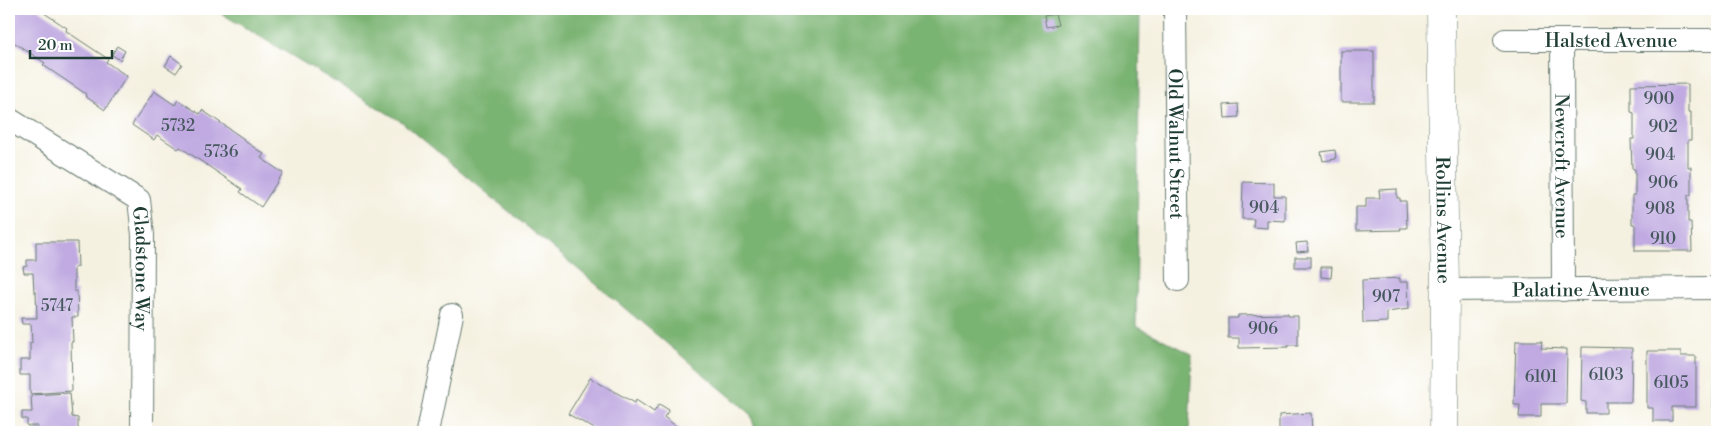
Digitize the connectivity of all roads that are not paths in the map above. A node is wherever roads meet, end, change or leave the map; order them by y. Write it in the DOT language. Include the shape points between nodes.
graph roads {
  1 [pos="1175,9"];
  2 [pos="1441,9"];
  3 [pos="1505,40"];
  4 [pos="1717,40"];
  5 [pos="1562,41"];
  6 [pos="9,119"];
  7 [pos="1178,280"];
  8 [pos="1717,288"];
  9 [pos="1445,290"];
  10 [pos="1563,290"];
  11 [pos="452,315"];
  12 [pos="142,432"];
  13 [pos="428,432"];
  14 [pos="1444,432"];
  1 -- 7 [label="street, Old Walnut Street"];
  2 -- 9 [label="street, Rollins Avenue"];
  3 -- 5 [label="street, Halsted Avenue"];
  4 -- 5 [label="street, Halsted Avenue"];
  5 -- 10 [label="street, Newcroft Avenue"];
  6 -- 12 [label="street, Gladstone Way" via="139,200 143,235"];
  8 -- 10 [label="street, Palatine Avenue"];
  9 -- 10 [label="street, Palatine Avenue"];
  9 -- 14 [label="street, Rollins Avenue"];
  11 -- 13 [label="street"];
}
